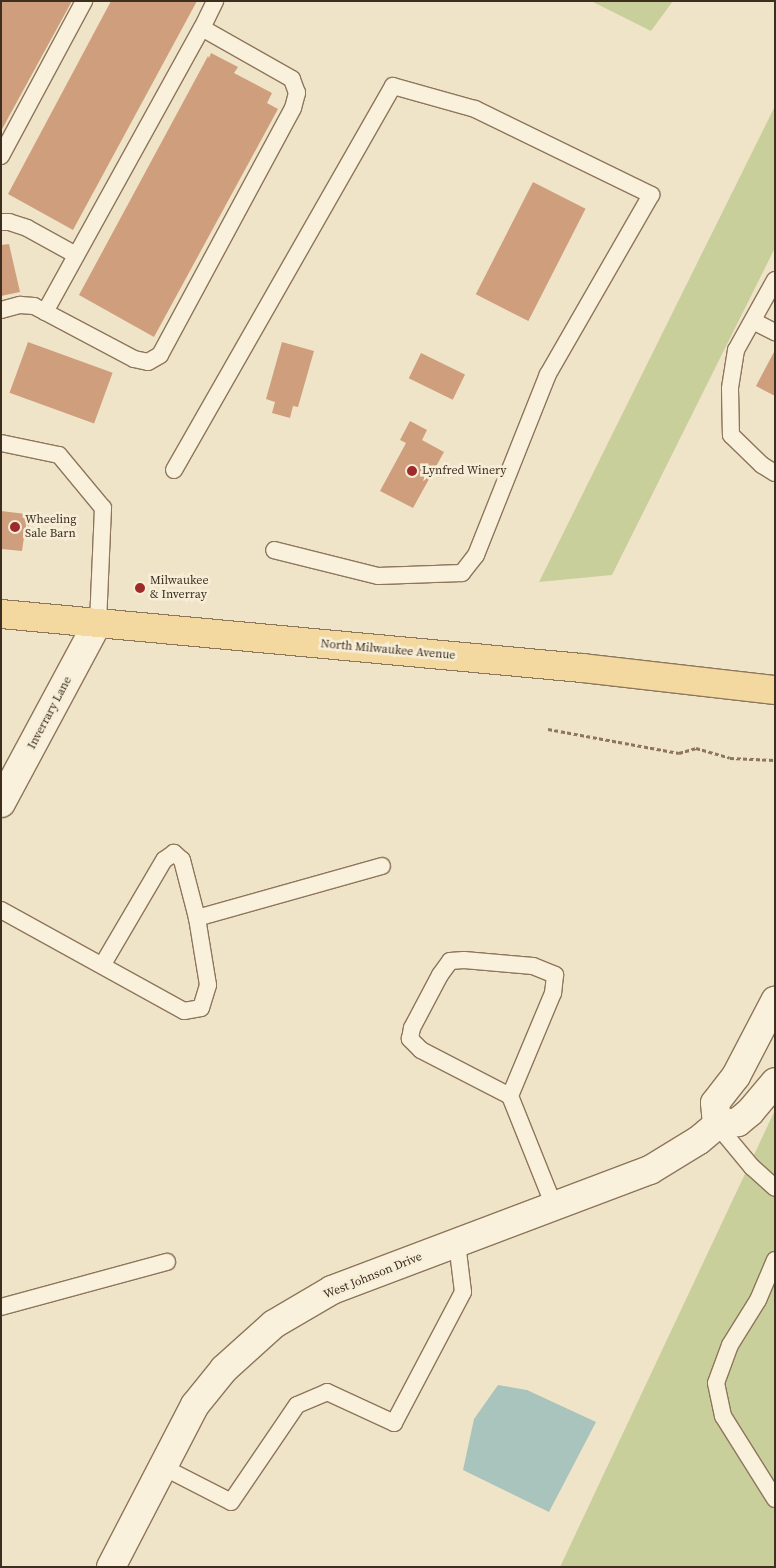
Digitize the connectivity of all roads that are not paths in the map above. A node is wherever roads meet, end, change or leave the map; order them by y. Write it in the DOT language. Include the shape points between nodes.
graph roads {
  1 [pos="84,1"];
  2 [pos="215,1"];
  3 [pos="202,28"];
  4 [pos="1,156"];
  5 [pos="1,222"];
  6 [pos="76,255"];
  7 [pos="775,280"];
  8 [pos="1,310"];
  9 [pos="44,312"];
  10 [pos="752,320"];
  11 [pos="775,332"];
  12 [pos="1,443"];
  13 [pos="174,470"];
  14 [pos="775,473"];
  15 [pos="274,550"];
  16 [pos="1,614"];
  17 [pos="98,622"];
  18 [pos="775,690"];
  19 [pos="1,803"];
  20 [pos="382,866"];
  21 [pos="1,910"];
  22 [pos="198,918"];
  23 [pos="103,964"];
  24 [pos="775,1001"];
  25 [pos="775,1082"];
  26 [pos="510,1096"];
  27 [pos="717,1125"];
  28 [pos="775,1188"];
  29 [pos="554,1206"];
  30 [pos="457,1243"];
  31 [pos="775,1260"];
  32 [pos="167,1262"];
  33 [pos="1,1307"];
  34 [pos="163,1467"];
  35 [pos="775,1499"];
  36 [pos="110,1567"];
  1 -- 4 [label="lane"];
  2 -- 3 [label="lane"];
  3 -- 6 [label="lane"];
  3 -- 9 [label="lane" via="292,80 297,93 293,108 160,354 148,362 134,359"];
  5 -- 6 [label="lane" via="27,228"];
  6 -- 9 [label="lane"];
  7 -- 10 [label="lane"];
  8 -- 9 [label="lane" via="20,305 34,306"];
  10 -- 11 [label="lane"];
  10 -- 14 [label="lane" via="736,350 730,389 730,435"];
  12 -- 17 [label="lane" via="59,455 103,508"];
  13 -- 15 [label="lane" via="393,86 474,109 651,195 548,374 476,555 462,573 378,576"];
  16 -- 17 [label="main road, North Milwaukee Avenue"];
  17 -- 18 [label="main road, North Milwaukee Avenue" via="582,668"];
  17 -- 19 [label="street, Inverrary Lane"];
  20 -- 22 [label="lane"];
  21 -- 23 [label="lane"];
  22 -- 23 [label="lane" via="208,985 201,1008 184,1011"];
  22 -- 23 [label="lane" via="182,860 174,853 164,860"];
  24 -- 27 [label="street" via="736,1076 715,1102"];
  25 -- 27 [label="street, West Johnson Drive" via="738,1122"];
  26 -- 26 [label="lane" via="421,1050 410,1039 412,1028 450,961 533,966 555,974 553,993"];
  26 -- 29 [label="lane"];
  27 -- 28 [label="lane" via="752,1167"];
  27 -- 29 [label="street, West Johnson Drive" via="650,1170"];
  29 -- 30 [label="street, West Johnson Drive"];
  30 -- 34 [label="street, West Johnson Drive" via="332,1290 274,1324 224,1369 196,1405"];
  30 -- 34 [label="lane" via="463,1292 394,1423 327,1392 297,1405 231,1502"];
  31 -- 35 [label="lane" via="758,1300 730,1345 716,1382 723,1416"];
  32 -- 33 [label="lane"];
  34 -- 36 [label="street, West Johnson Drive"];
}
